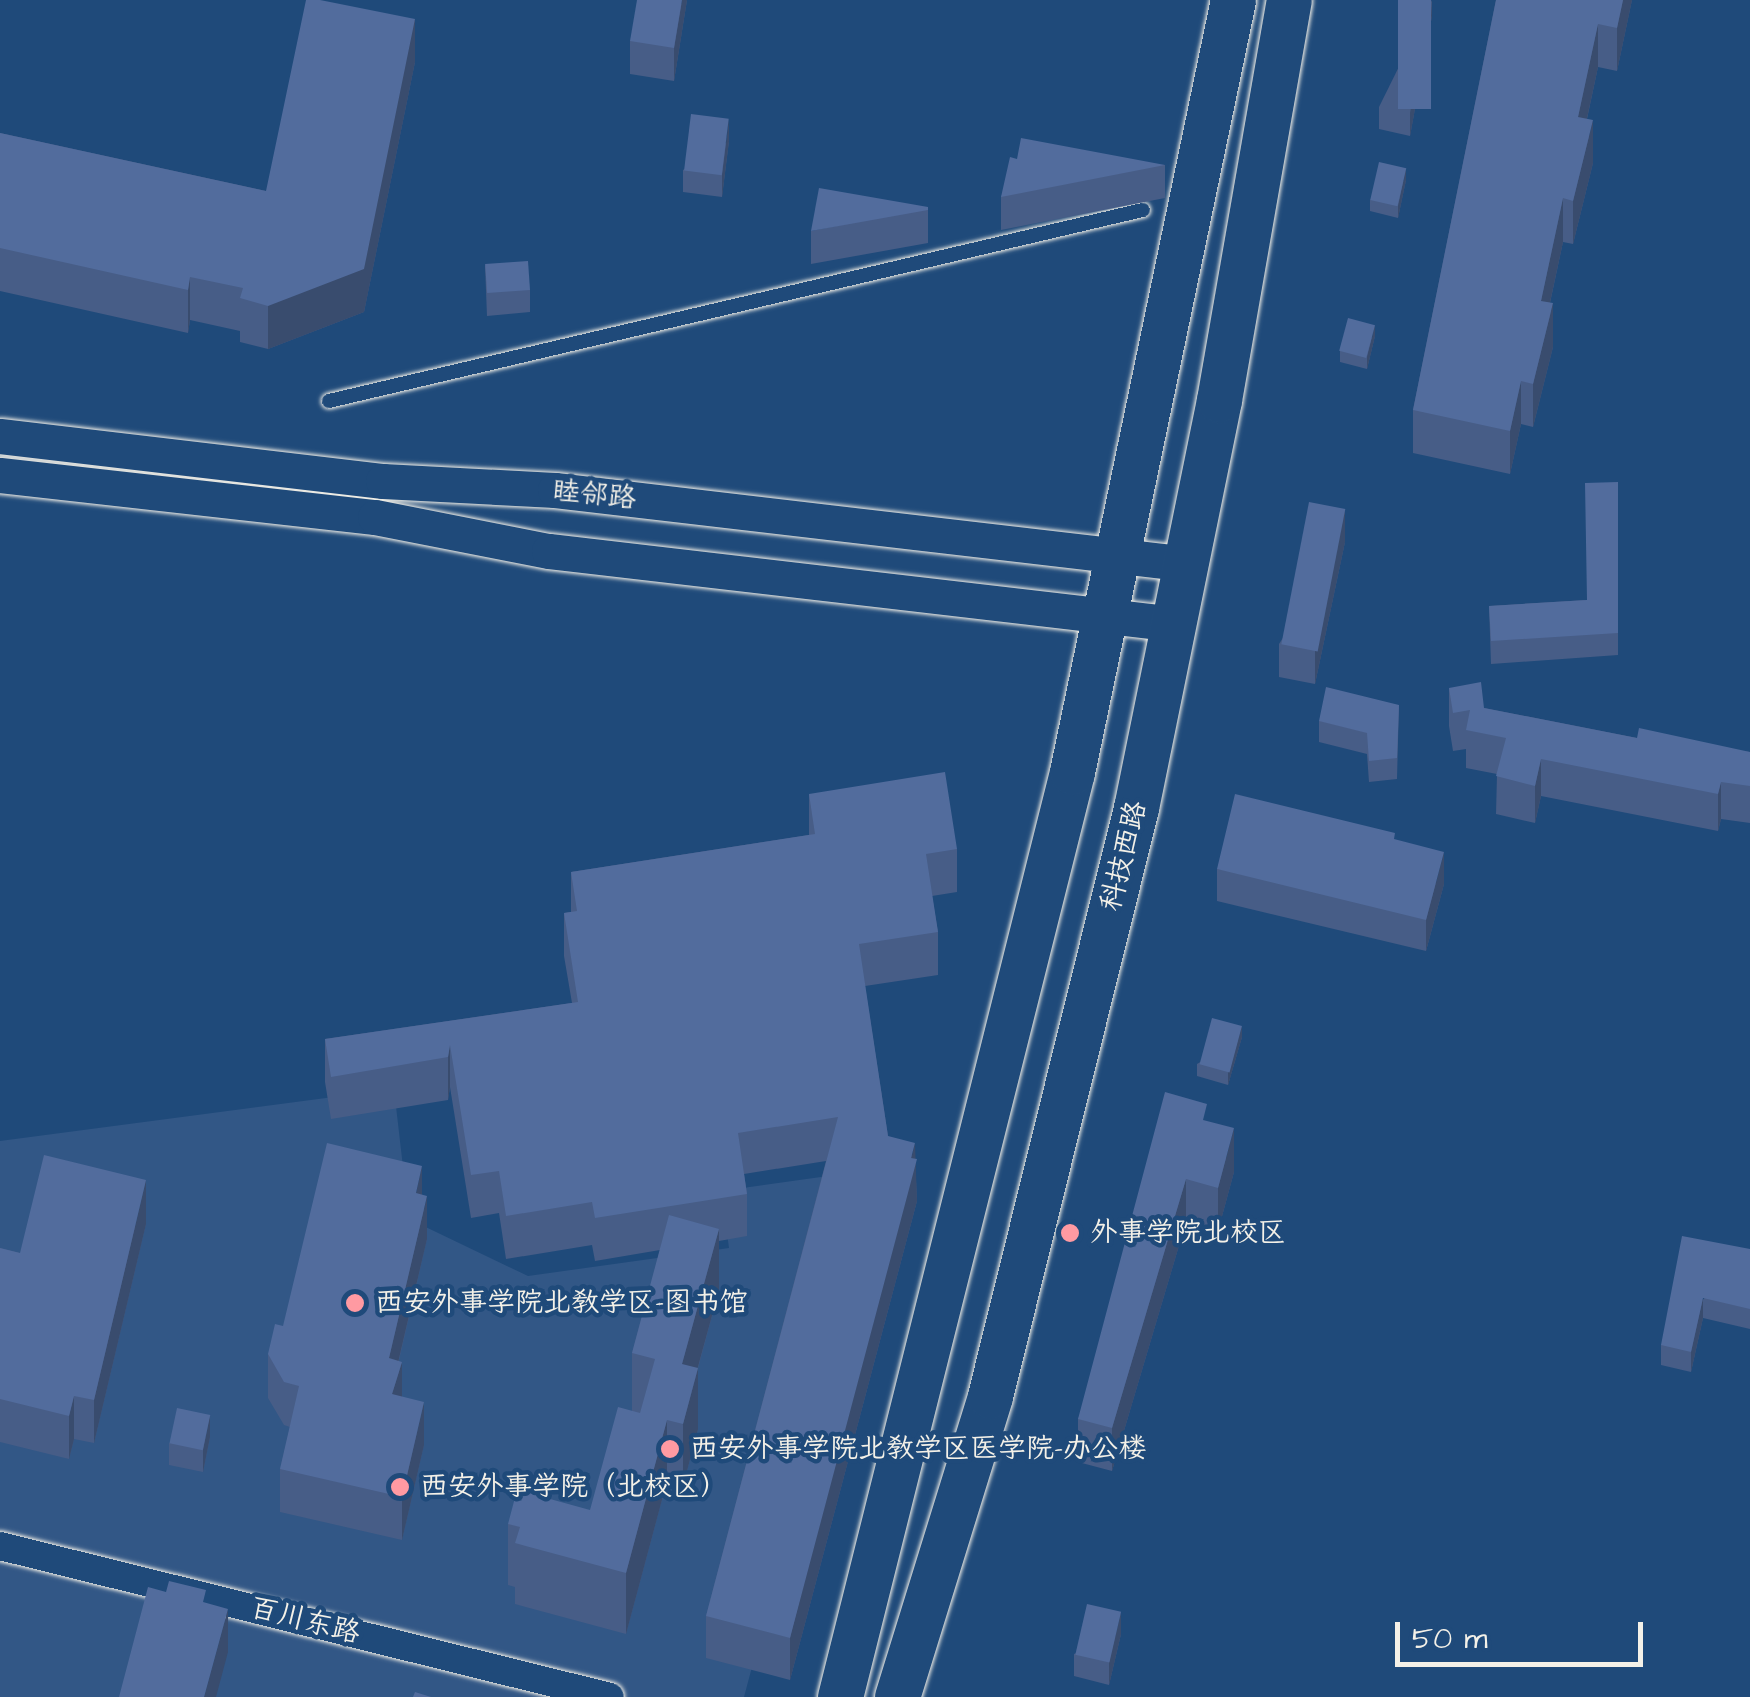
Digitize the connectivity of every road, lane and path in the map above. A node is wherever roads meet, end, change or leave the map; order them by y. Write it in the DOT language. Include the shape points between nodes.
graph roads {
  1 [pos="1233,0"];
  2 [pos="1289,0"];
  3 [pos="1142,210"];
  4 [pos="328,401"];
  5 [pos="0,436"];
  6 [pos="0,475"];
  7 [pos="1118,556"];
  8 [pos="1188,564"];
  9 [pos="1105,616"];
  10 [pos="1175,624"];
  11 [pos="0,1546"];
  12 [pos="610,1697"];
  13 [pos="840,1697"];
  14 [pos="896,1697"];
  1 -- 7 [label="main road"];
  2 -- 8 [label="main road, 科技西路"];
  3 -- 4 [label="lane"];
  5 -- 7 [label="street, 睦邻路" via="384,481 555,490"];
  6 -- 9 [label="street" via="374,517 548,551"];
  7 -- 8 [label="street, 睦邻路"];
  7 -- 9 [label="main road"];
  8 -- 10 [label="main road, 科技西路"];
  9 -- 10 [label="street"];
  9 -- 13 [label="main road"];
  10 -- 14 [label="main road, 科技西路" via="990,1396"];
  11 -- 12 [label="street, 百川东路"];
}
